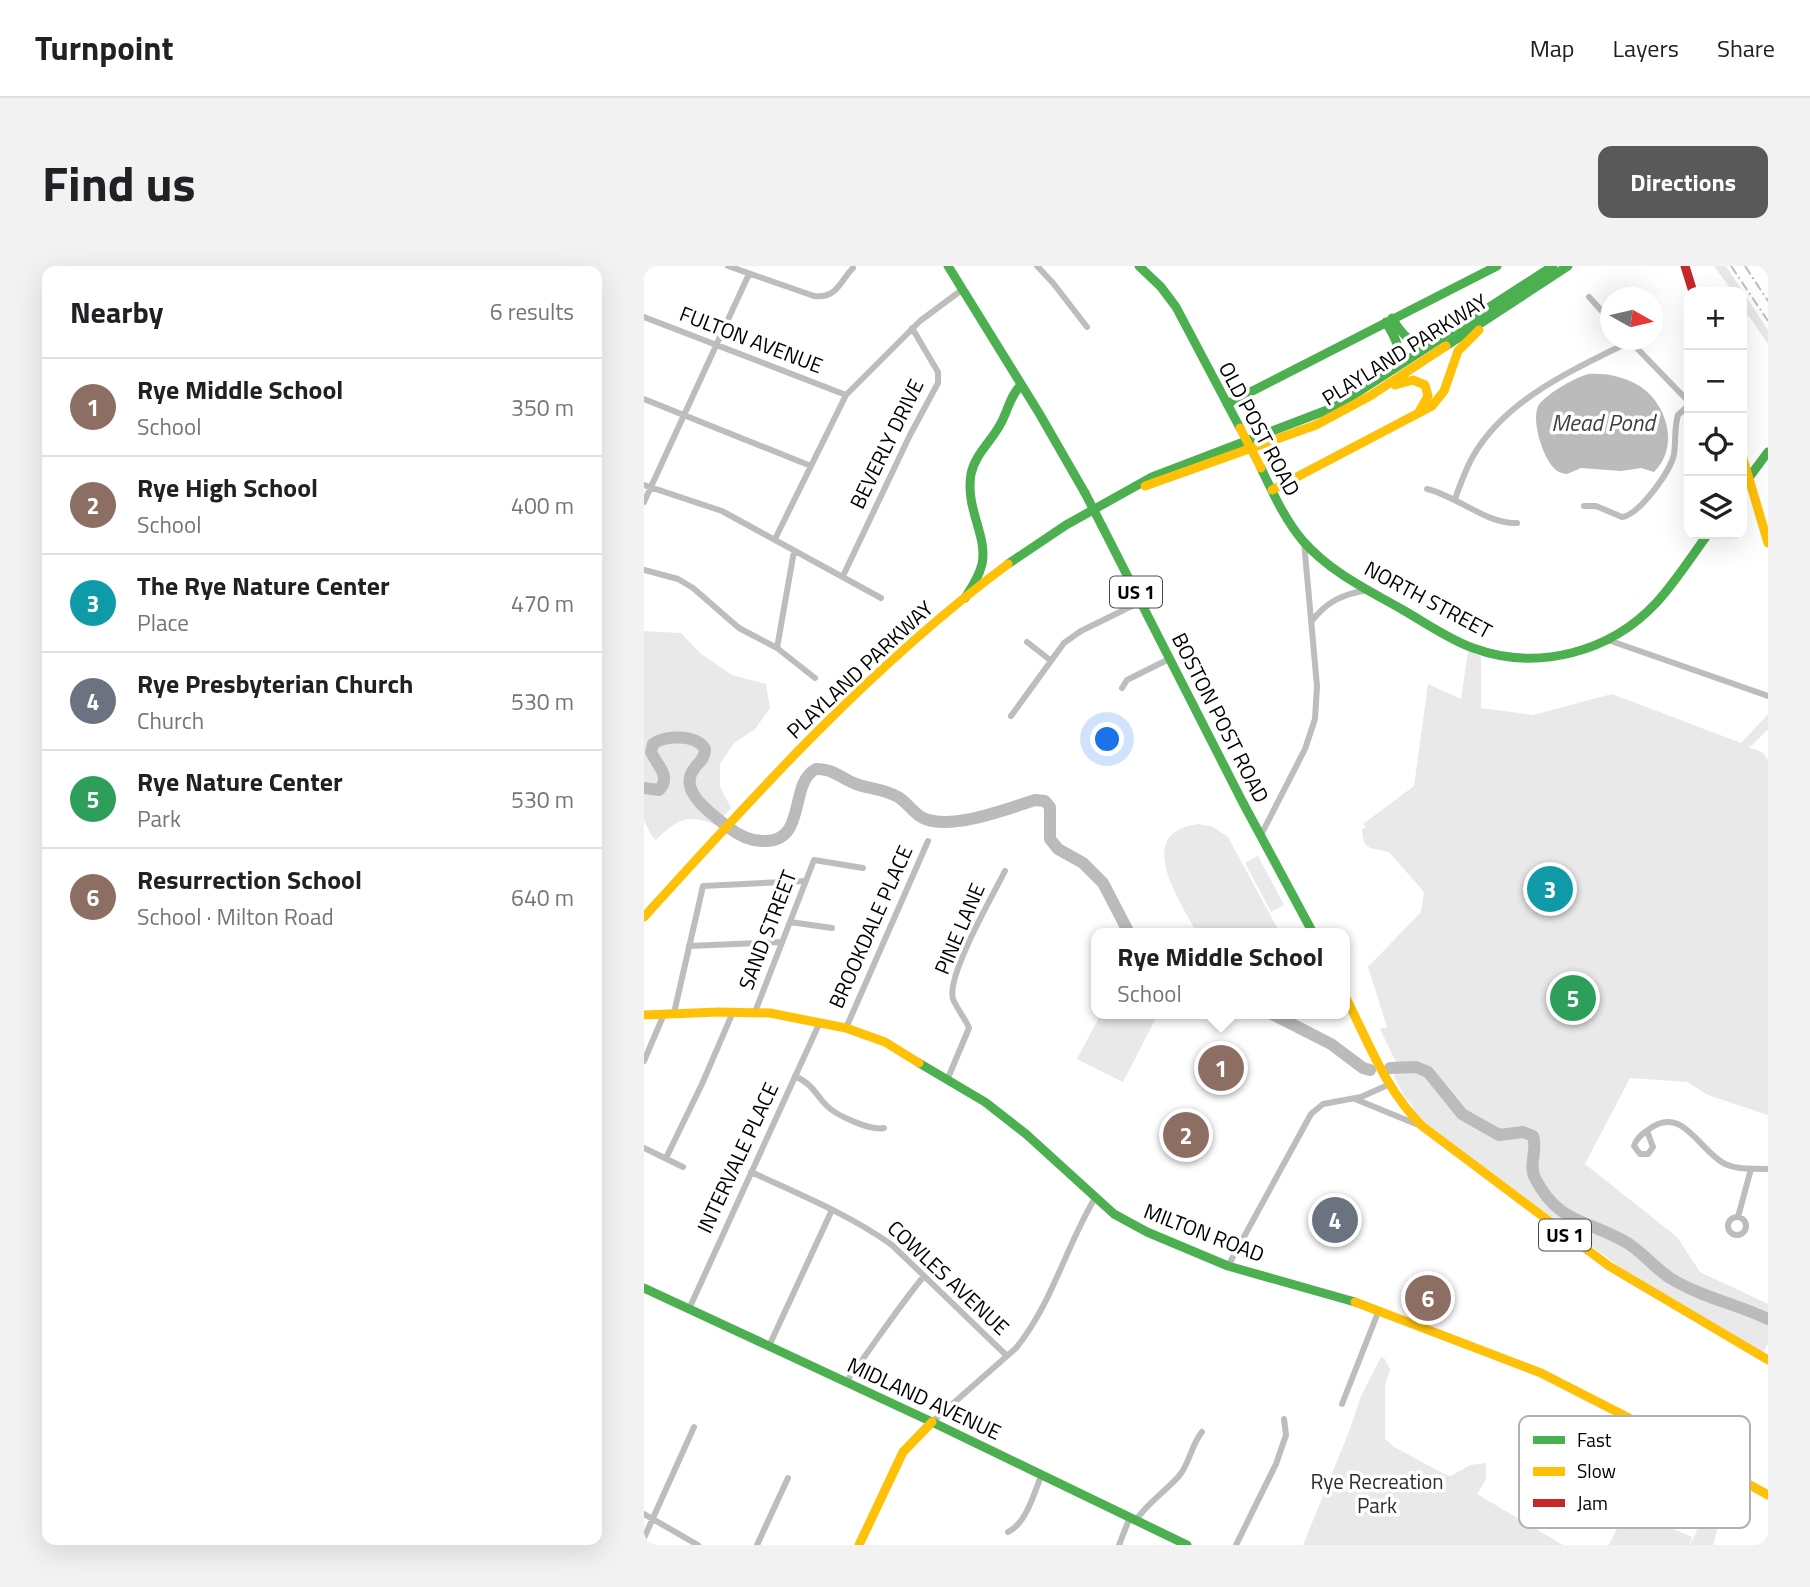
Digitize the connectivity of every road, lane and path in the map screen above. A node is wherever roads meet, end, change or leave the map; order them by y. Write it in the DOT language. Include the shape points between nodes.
graph roads {
  1 [pos="729,266"];
  2 [pos="948,266"];
  3 [pos="1037,266"];
  4 [pos="1139,266"];
  5 [pos="1497,266"];
  6 [pos="1553,266"];
  7 [pos="1568,266"];
  8 [pos="1685,266"];
  9 [pos="855,267"];
  10 [pos="749,274"];
  11 [pos="1691,287"];
  12 [pos="962,289"];
  13 [pos="1589,297"];
  14 [pos="1600,308"];
  15 [pos="1504,309"];
  16 [pos="1479,315"];
  17 [pos="644,317"];
  18 [pos="1389,320"];
  19 [pos="1087,327"];
  20 [pos="912,328"];
  21 [pos="716,346"];
  22 [pos="1611,350"];
  23 [pos="1639,350"];
  24 [pos="1021,385"];
  25 [pos="846,395"];
  26 [pos="644,399"];
  27 [pos="1684,399"];
  28 [pos="1345,402"];
  29 [pos="1359,403"];
  30 [pos="1227,404"];
  31 [pos="1684,409"];
  32 [pos="683,414"];
  33 [pos="1417,414"];
  34 [pos="1768,452"];
  35 [pos="811,466"];
  36 [pos="1747,474"];
  37 [pos="1748,478"];
  38 [pos="647,486"];
  39 [pos="1133,489"];
  40 [pos="1427,489"];
  41 [pos="1272,490"];
  42 [pos="1455,499"];
  43 [pos="644,502"];
  44 [pos="1584,506"];
  45 [pos="1517,523"];
  46 [pos="775,539"];
  47 [pos="1704,539"];
  48 [pos="1303,541"];
  49 [pos="1768,543"];
  50 [pos="794,551"];
  51 [pos="644,570"];
  52 [pos="843,576"];
  53 [pos="1368,590"];
  54 [pos="881,598"];
  55 [pos="965,598"];
  56 [pos="1140,602"];
  57 [pos="1311,622"];
  58 [pos="1608,640"];
  59 [pos="1027,642"];
  60 [pos="777,648"];
  61 [pos="1169,659"];
  62 [pos="1050,660"];
  63 [pos="815,678"];
  64 [pos="1122,688"];
  65 [pos="1768,696"];
  66 [pos="1011,716"];
  67 [pos="1261,835"];
  68 [pos="928,841"];
  69 [pos="863,868"];
  70 [pos="1005,871"];
  71 [pos="805,881"];
  72 [pos="644,915"];
  73 [pos="790,922"];
  74 [pos="832,928"];
  75 [pos="1310,928"];
  76 [pos="782,942"];
  77 [pos="689,946"];
  78 [pos="1350,1006"];
  79 [pos="733,1012"];
  80 [pos="755,1012"];
  81 [pos="669,1013"];
  82 [pos="644,1014"];
  83 [pos="820,1022"];
  84 [pos="845,1028"];
  85 [pos="644,1061"];
  86 [pos="795,1076"];
  87 [pos="948,1078"];
  88 [pos="1390,1084"];
  89 [pos="1353,1098"];
  90 [pos="1422,1126"];
  91 [pos="884,1128"];
  92 [pos="1647,1131"];
  93 [pos="644,1148"];
  94 [pos="666,1158"];
  95 [pos="683,1167"];
  96 [pos="1768,1168"];
  97 [pos="1751,1169"];
  98 [pos="751,1172"];
  99 [pos="1095,1198"];
  100 [pos="832,1210"];
  101 [pos="1738,1217"];
  102 [pos="1228,1266"];
  103 [pos="924,1276"];
  104 [pos="644,1289"];
  105 [pos="689,1309"];
  106 [pos="1379,1310"];
  107 [pos="769,1346"];
  108 [pos="1007,1356"];
  109 [pos="1767,1356"];
  110 [pos="846,1382"];
  111 [pos="1342,1404"];
  112 [pos="1625,1416"];
  113 [pos="1284,1419"];
  114 [pos="932,1422"];
  115 [pos="694,1427"];
  116 [pos="1202,1432"];
  117 [pos="1042,1474"];
  118 [pos="788,1478"];
  119 [pos="1750,1485"];
  120 [pos="1768,1495"];
  121 [pos="644,1514"];
  122 [pos="1133,1518"];
  123 [pos="653,1519"];
  124 [pos="1008,1532"];
  125 [pos="644,1538"];
  126 [pos="698,1545"];
  127 [pos="757,1545"];
  128 [pos="859,1545"];
  129 [pos="1119,1545"];
  130 [pos="1187,1545"];
  131 [pos="1236,1545"];
  1 -- 10 [label="street"];
  2 -- 12 [label="main road, BOSTON POST ROAD / US 1"];
  3 -- 19 [label="street"];
  4 -- 30 [label="main road, OLD POST ROAD" via="1176,307"];
  5 -- 18 [label="main road"];
  6 -- 16 [label="main road, PLAYLAND PARKWAY"];
  7 -- 15 [label="main road, PLAYLAND PARKWAY"];
  8 -- 11 [label="main road"];
  9 -- 10 [label="street" via="837,290 824,297"];
  10 -- 21 [label="street"];
  12 -- 20 [label="street"];
  12 -- 24 [label="main road, BOSTON POST ROAD / US 1"];
  13 -- 14 [label="street"];
  15 -- 29 [label="main road, PLAYLAND PARKWAY"];
  15 -- 33 [label="main road" via="1462,346 1441,397"];
  16 -- 18 [label="main road" via="1416,344"];
  16 -- 28 [label="main road, PLAYLAND PARKWAY"];
  17 -- 21 [label="street, FULTON AVENUE"];
  18 -- 28 [label="main road" via="1399,357"];
  18 -- 30 [label="main road"];
  20 -- 25 [label="street"];
  20 -- 52 [label="street, BEVERLY DRIVE" via="938,372 938,383"];
  21 -- 25 [label="street, FULTON AVENUE"];
  21 -- 32 [label="street"];
  22 -- 42 [label="street" via="1555,380 1508,415 1477,450"];
  23 -- 27 [label="street"];
  24 -- 55 [label="main road" via="971,474 969,498 984,557 978,580"];
  24 -- 56 [label="main road, BOSTON POST ROAD / US 1, bridge" via="1085,493"];
  25 -- 35 [label="street"];
  26 -- 32 [label="street"];
  28 -- 39 [label="main road, PLAYLAND PARKWAY" via="1166,471"];
  29 -- 33 [label="main road" via="1407,380 1419,380 1428,397"];
  29 -- 39 [label="main road, PLAYLAND PARKWAY" via="1293,434"];
  30 -- 41 [label="main road, OLD POST ROAD, bridge"];
  31 -- 44 [label="street" via="1678,415 1669,467 1636,511 1622,517"];
  32 -- 35 [label="street"];
  32 -- 38 [label="street"];
  33 -- 41 [label="main road"];
  34 -- 37 [label="main road"];
  35 -- 46 [label="street"];
  36 -- 37 [label="main road"];
  37 -- 49 [label="main road"];
  38 -- 43 [label="street"];
  38 -- 46 [label="street" via="722,511"];
  39 -- 55 [label="main road, PLAYLAND PARKWAY" via="1046,538"];
  40 -- 42 [label="street"];
  41 -- 48 [label="main road, OLD POST ROAD"];
  42 -- 45 [label="street" via="1495,520"];
  46 -- 50 [label="street"];
  47 -- 58 [label="main road, NORTH STREET" via="1658,601"];
  48 -- 53 [label="main road, NORTH STREET"];
  48 -- 57 [label="street, OLD POST ROAD"];
  50 -- 52 [label="street"];
  50 -- 60 [label="street"];
  51 -- 60 [label="street" via="678,579 739,628"];
  52 -- 54 [label="street"];
  53 -- 57 [label="street" via="1339,597"];
  53 -- 58 [label="main road, NORTH STREET" via="1475,649 1499,655 1550,658"];
  55 -- 72 [label="main road, PLAYLAND PARKWAY" via="849,702"];
  56 -- 61 [label="main road, BOSTON POST ROAD / US 1"];
  56 -- 62 [label="street" via="1082,631"];
  57 -- 67 [label="street, OLD POST ROAD" via="1315,719 1305,749"];
  58 -- 65 [label="street"];
  59 -- 62 [label="street"];
  60 -- 63 [label="street"];
  61 -- 64 [label="street" via="1127,680"];
  61 -- 67 [label="main road, BOSTON POST ROAD / US 1"];
  62 -- 66 [label="street"];
  67 -- 75 [label="main road, BOSTON POST ROAD / US 1"];
  68 -- 84 [label="street, BROOKDALE PLACE"];
  69 -- 71 [label="street, SAND STREET" via="814,860"];
  70 -- 87 [label="street, PINE LANE" via="954,984 953,998 969,1028"];
  71 -- 73 [label="street, SAND STREET"];
  71 -- 77 [label="street" via="703,886"];
  73 -- 74 [label="street"];
  73 -- 76 [label="street, SAND STREET"];
  76 -- 77 [label="street"];
  76 -- 80 [label="street, SAND STREET"];
  77 -- 81 [label="street"];
  78 -- 88 [label="main road, US 1"];
  79 -- 80 [label="main road, MILTON ROAD"];
  79 -- 81 [label="main road, MILTON ROAD"];
  79 -- 94 [label="street"];
  80 -- 83 [label="main road, MILTON ROAD"];
  81 -- 82 [label="main road, MILTON ROAD"];
  81 -- 85 [label="street"];
  83 -- 84 [label="main road, MILTON ROAD"];
  83 -- 86 [label="street, INTERVALE PLACE"];
  84 -- 87 [label="main road, MILTON ROAD" via="899,1049"];
  86 -- 91 [label="street" via="810,1084 830,1109 876,1129"];
  86 -- 98 [label="street, INTERVALE PLACE"];
  87 -- 99 [label="main road, MILTON ROAD" via="1016,1125"];
  88 -- 89 [label="street"];
  88 -- 90 [label="main road, US 1"];
  89 -- 90 [label="street"];
  89 -- 102 [label="street" via="1323,1104 1311,1114"];
  90 -- 109 [label="main road, US 1" via="1609,1266"];
  92 -- 97 [label="street" via="1662,1122 1684,1127 1723,1163"];
  93 -- 94 [label="street"];
  94 -- 95 [label="street"];
  96 -- 97 [label="street"];
  97 -- 101 [label="street"];
  98 -- 100 [label="street, COWLES AVENUE"];
  98 -- 105 [label="street, INTERVALE PLACE"];
  99 -- 102 [label="main road, MILTON ROAD" via="1147,1232"];
  99 -- 108 [label="street" via="1035,1323"];
  100 -- 103 [label="street, COWLES AVENUE" via="892,1245"];
  100 -- 107 [label="street"];
  102 -- 106 [label="main road, MILTON ROAD"];
  103 -- 108 [label="street, COWLES AVENUE"];
  103 -- 110 [label="street"];
  104 -- 105 [label="main road, MIDLAND AVENUE"];
  105 -- 107 [label="main road, MIDLAND AVENUE"];
  106 -- 111 [label="street"];
  106 -- 112 [label="main road, MILTON ROAD" via="1501,1356"];
  107 -- 110 [label="main road, MIDLAND AVENUE"];
  108 -- 114 [label="street"];
  110 -- 114 [label="main road, MIDLAND AVENUE"];
  113 -- 131 [label="street" via="1286,1436 1276,1464"];
  114 -- 117 [label="main road, MIDLAND AVENUE"];
  114 -- 128 [label="main road" via="903,1452"];
  115 -- 123 [label="street"];
  116 -- 122 [label="street" via="1180,1475"];
  117 -- 122 [label="main road, MIDLAND AVENUE"];
  117 -- 124 [label="street" via="1023,1517"];
  118 -- 127 [label="street"];
  119 -- 120 [label="main road, MILTON ROAD"];
  121 -- 123 [label="street"];
  122 -- 129 [label="street"];
  122 -- 130 [label="main road, MIDLAND AVENUE"];
  123 -- 125 [label="street"];
  123 -- 126 [label="street"];
}
